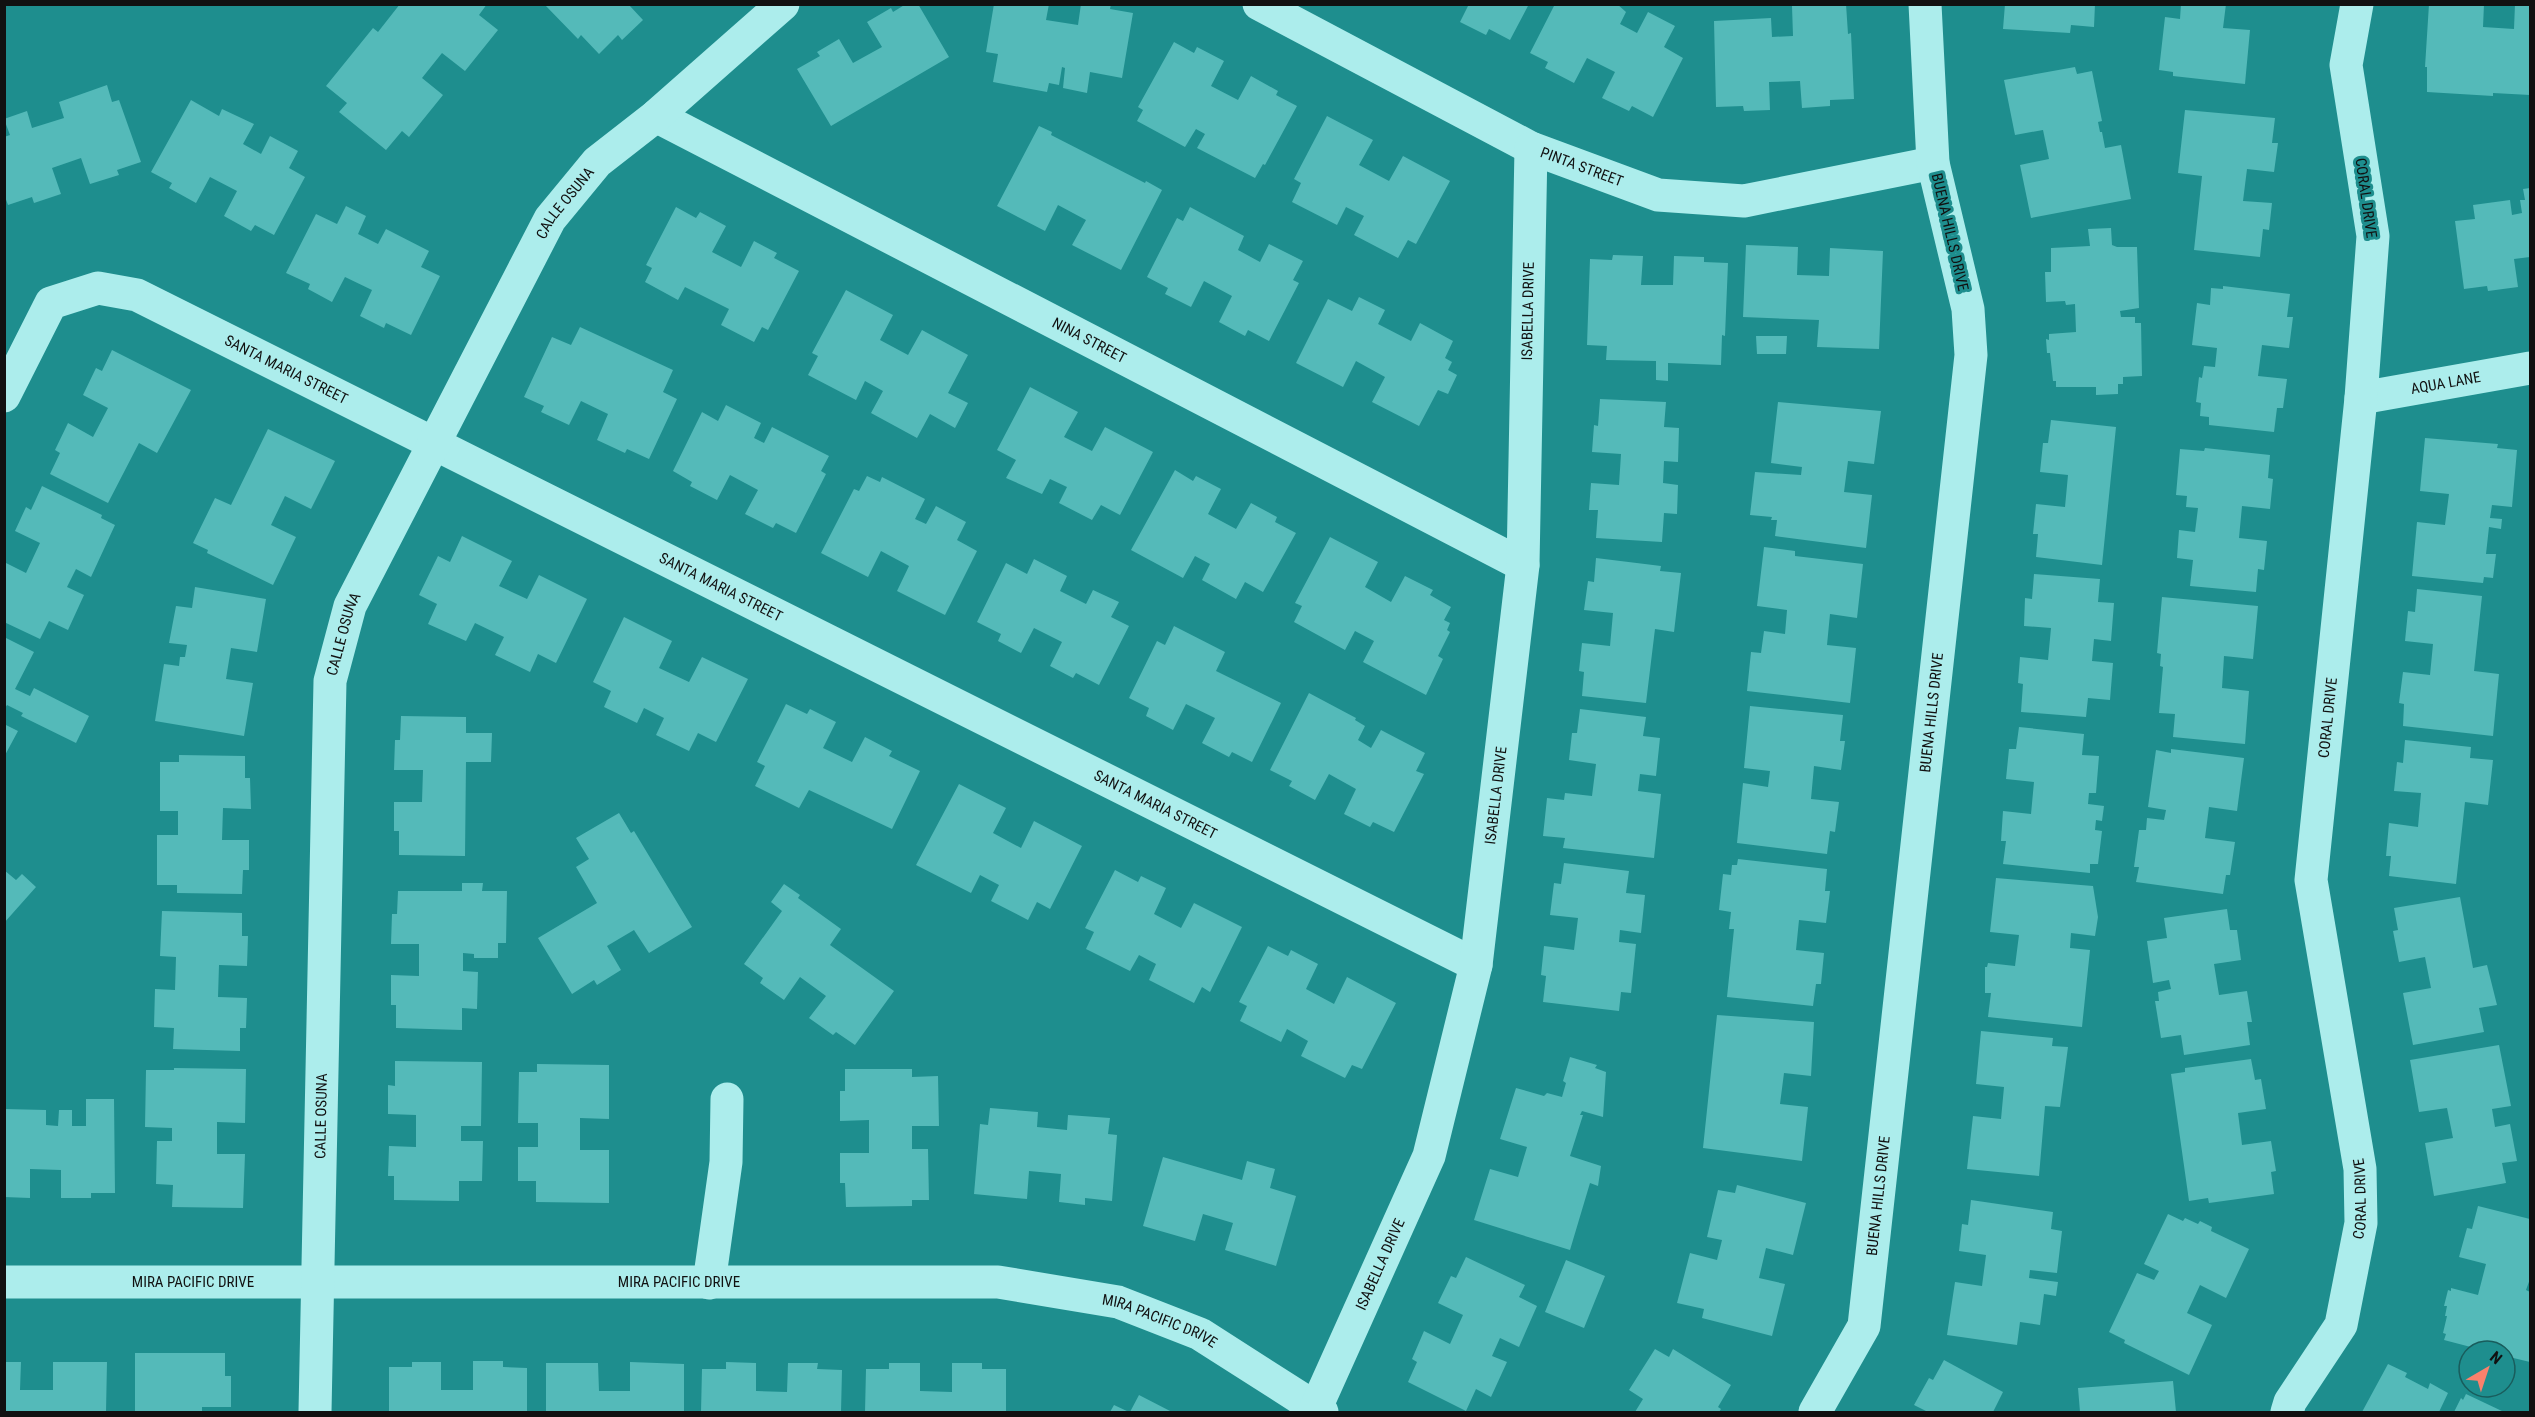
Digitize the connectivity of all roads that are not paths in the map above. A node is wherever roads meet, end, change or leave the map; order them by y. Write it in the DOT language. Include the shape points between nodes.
graph roads {
  1 [pos="783,4"];
  2 [pos="1259,4"];
  3 [pos="1925,4"];
  4 [pos="2357,4"];
  5 [pos="656,116"];
  6 [pos="1532,148"];
  7 [pos="1933,163"];
  8 [pos="2530,368"];
  9 [pos="4,396"];
  10 [pos="2361,398"];
  11 [pos="435,445"];
  12 [pos="1523,565"];
  13 [pos="1476,965"];
  14 [pos="728,1099"];
  15 [pos="4,1282"];
  16 [pos="709,1283"];
  17 [pos="317,1284"];
  18 [pos="1317,1411"];
  19 [pos="315,1413"];
  20 [pos="1815,1413"];
  21 [pos="2287,1413"];
  1 -- 5 [label="street, CALLE OSUNA"];
  2 -- 6 [label="street, PINTA STREET"];
  3 -- 7 [label="street, BUENA HILLS DRIVE"];
  4 -- 10 [label="street, CORAL DRIVE" via="2346,65 2373,236"];
  5 -- 11 [label="street, CALLE OSUNA" via="597,162 550,219"];
  5 -- 12 [label="street, NINA STREET"];
  6 -- 7 [label="street, PINTA STREET" via="1658,195 1744,201"];
  6 -- 12 [label="street, ISABELLA DRIVE"];
  7 -- 20 [label="street, BUENA HILLS DRIVE" via="1968,309 1971,355 1864,1326"];
  8 -- 10 [label="street, AQUA LANE"];
  9 -- 11 [label="street, SANTA MARIA STREET" via="51,303 98,288 137,295"];
  10 -- 21 [label="street, CORAL DRIVE" via="2311,880 2360,1168 2361,1223 2341,1325 2290,1402"];
  11 -- 13 [label="street, SANTA MARIA STREET"];
  11 -- 17 [label="street, CALLE OSUNA" via="350,606 330,681"];
  12 -- 13 [label="street, ISABELLA DRIVE"];
  13 -- 18 [label="street, ISABELLA DRIVE" via="1429,1156"];
  14 -- 16 [label="street" via="726,1162"];
  15 -- 17 [label="street, MIRA PACIFIC DRIVE"];
  16 -- 17 [label="street, MIRA PACIFIC DRIVE"];
  16 -- 18 [label="street, MIRA PACIFIC DRIVE" via="998,1282 1118,1302 1200,1334"];
  17 -- 19 [label="street, CALLE OSUNA"];
}
